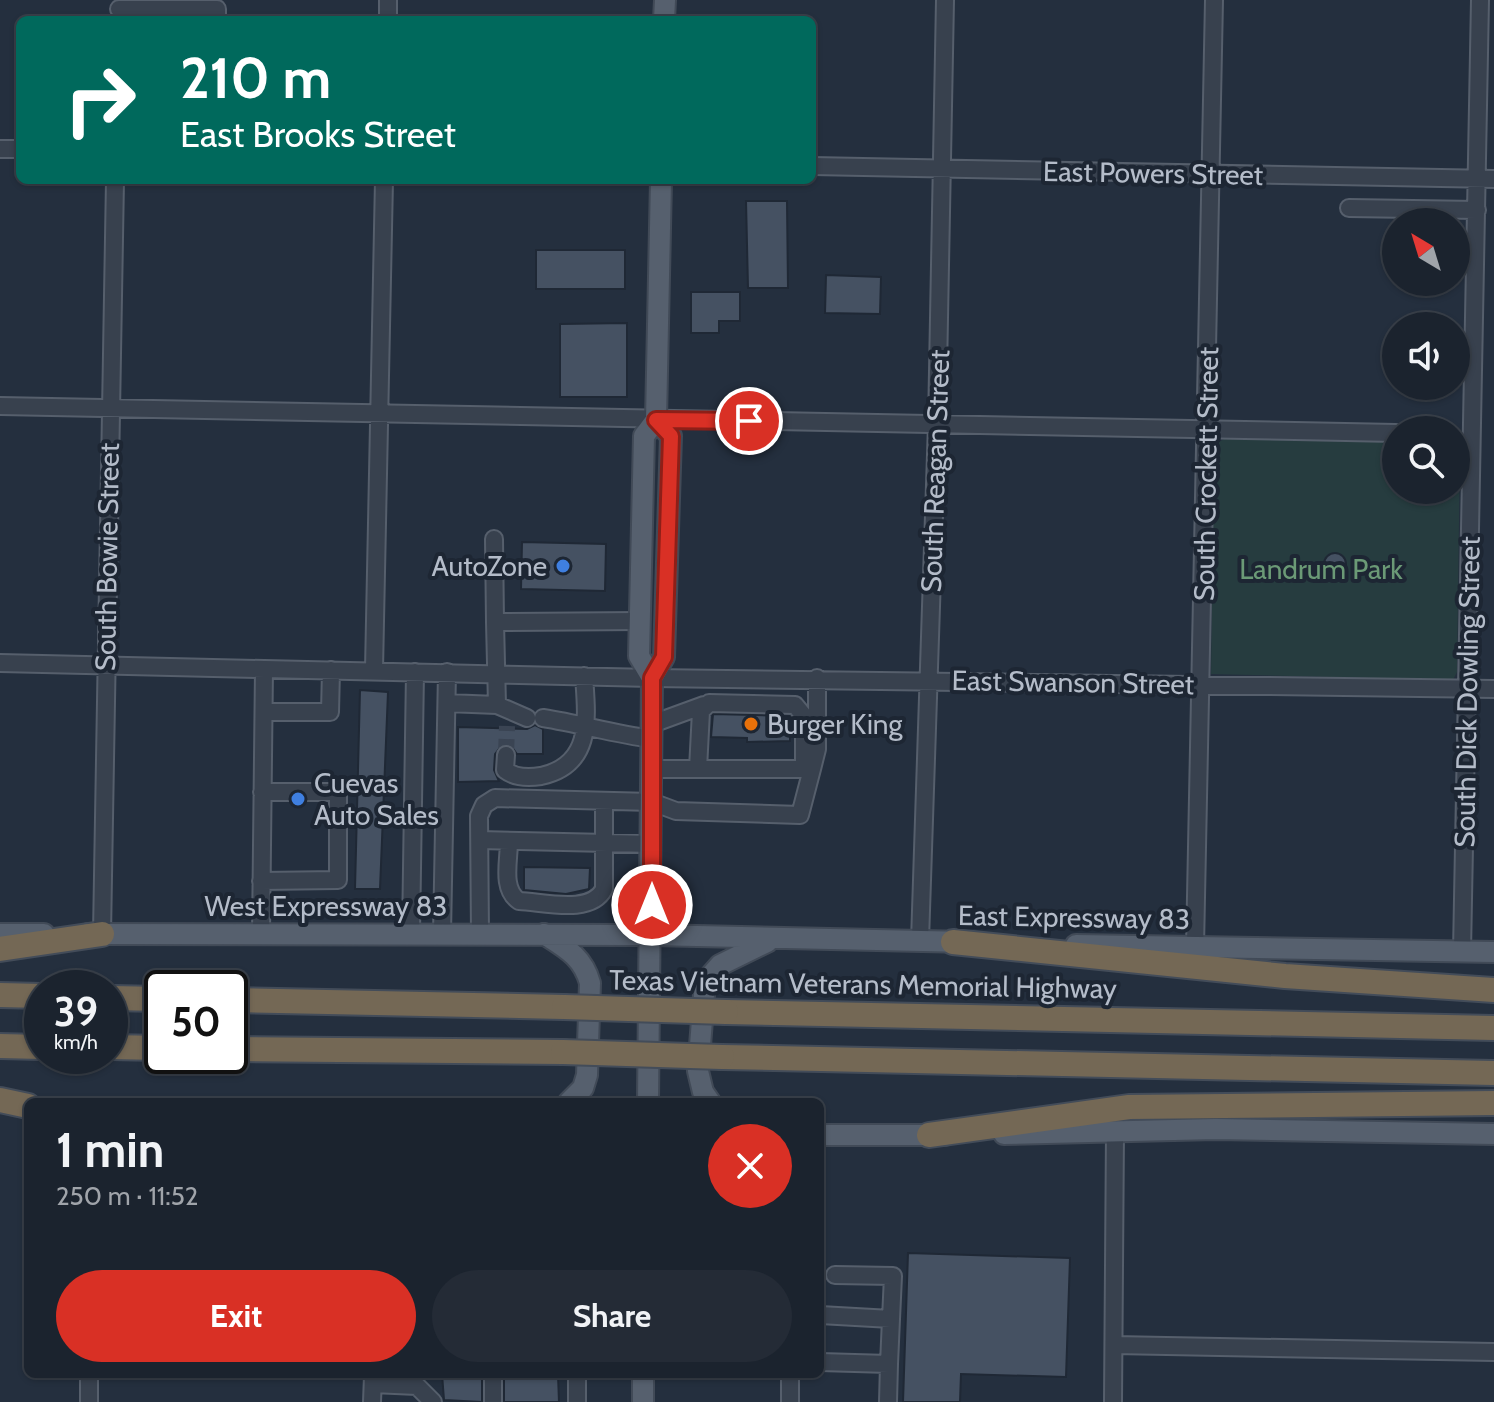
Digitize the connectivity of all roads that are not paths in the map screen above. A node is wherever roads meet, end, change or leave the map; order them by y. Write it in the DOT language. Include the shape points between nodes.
graph roads {
  1 [pos="945,0"];
  2 [pos="1214,0"];
  3 [pos="1480,0"];
  4 [pos="119,10"];
  5 [pos="217,16"];
  6 [pos="816,166"];
  7 [pos="942,169"];
  8 [pos="1212,175"];
  9 [pos="1486,179"];
  10 [pos="115,184"];
  11 [pos="384,184"];
  12 [pos="661,184"];
  13 [pos="1349,208"];
  14 [pos="1477,210"];
  15 [pos="0,406"];
  16 [pos="110,409"];
  17 [pos="378,414"];
  18 [pos="1465,416"];
  19 [pos="656,420"];
  20 [pos="937,424"];
  21 [pos="1206,430"];
  22 [pos="1382,433"];
  23 [pos="1465,504"];
  24 [pos="494,539"];
  25 [pos="640,621"];
  26 [pos="495,622"];
  27 [pos="0,663"];
  28 [pos="105,666"];
  29 [pos="264,669"];
  30 [pos="331,670"];
  31 [pos="374,670"];
  32 [pos="415,672"];
  33 [pos="447,672"];
  34 [pos="496,673"];
  35 [pos="584,676"];
  36 [pos="652,678"];
  37 [pos="817,678"];
  38 [pos="929,679"];
  39 [pos="1203,686"];
  40 [pos="1467,689"];
  41 [pos="1494,689"];
  42 [pos="447,703"];
  43 [pos="704,705"];
  44 [pos="502,707"];
  45 [pos="264,712"];
  46 [pos="587,725"];
  47 [pos="507,726"];
  48 [pos="652,732"];
  49 [pos="506,755"];
  50 [pos="652,769"];
  51 [pos="698,769"];
  52 [pos="808,769"];
  53 [pos="262,792"];
  54 [pos="604,801"];
  55 [pos="652,802"];
  56 [pos="480,840"];
  57 [pos="509,841"];
  58 [pos="603,843"];
  59 [pos="652,844"];
  60 [pos="261,881"];
  61 [pos="0,934"];
  62 [pos="102,934"];
  63 [pos="261,934"];
  64 [pos="411,934"];
  65 [pos="442,934"];
  66 [pos="480,934"];
  67 [pos="544,934"];
  68 [pos="652,935"];
  69 [pos="771,940"];
  70 [pos="920,941"];
  71 [pos="953,942"];
  72 [pos="1195,947"];
  73 [pos="0,949"];
  74 [pos="1462,952"];
  75 [pos="1494,952"];
  76 [pos="1494,990"];
  77 [pos="0,995"];
  78 [pos="24,996"];
  79 [pos="248,1000"];
  80 [pos="1494,1028"];
  81 [pos="0,1046"];
  82 [pos="24,1047"];
  83 [pos="248,1049"];
  84 [pos="1494,1073"];
  85 [pos="573,1098"];
  86 [pos="648,1098"];
  87 [pos="707,1098"];
  88 [pos="0,1103"];
  89 [pos="1494,1103"];
  90 [pos="24,1106"];
  91 [pos="1115,1131"];
  92 [pos="1494,1134"];
  93 [pos="824,1135"];
  94 [pos="929,1135"];
  95 [pos="835,1275"];
  96 [pos="824,1315"];
  97 [pos="891,1319"];
  98 [pos="1114,1345"];
  99 [pos="1494,1352"];
  100 [pos="824,1362"];
  101 [pos="889,1364"];
  102 [pos="89,1378"];
  103 [pos="493,1378"];
  104 [pos="577,1378"];
  105 [pos="643,1378"];
  106 [pos="790,1378"];
  107 [pos="373,1379"];
  108 [pos="89,1402"];
  109 [pos="372,1402"];
  110 [pos="433,1402"];
  111 [pos="493,1402"];
  112 [pos="577,1402"];
  113 [pos="643,1402"];
  114 [pos="790,1402"];
  115 [pos="888,1402"];
  116 [pos="1113,1402"];
  1 -- 7 [label="street, South Reagan Street"];
  2 -- 8 [label="street, South Crockett Street"];
  3 -- 9 [label="street, South Dick Dowling Street"];
  4 -- 5 [label="street" via="217,9"];
  6 -- 7 [label="street, East Powers Street"];
  7 -- 8 [label="street, East Powers Street"];
  7 -- 20 [label="street, South Reagan Street"];
  8 -- 9 [label="street, East Powers Street"];
  8 -- 21 [label="street, South Crockett Street"];
  9 -- 14 [label="street, South Dick Dowling Street"];
  10 -- 16 [label="street, South Bowie Street"];
  11 -- 17 [label="street"];
  12 -- 19 [label="main road"];
  13 -- 14 [label="street"];
  14 -- 18 [label="street, South Dick Dowling Street"];
  15 -- 16 [label="street"];
  16 -- 17 [label="street"];
  16 -- 28 [label="street, South Bowie Street"];
  17 -- 19 [label="street"];
  17 -- 31 [label="street"];
  19 -- 20 [label="street"];
  19 -- 25 [label="main road" via="644,436"];
  19 -- 36 [label="main road" via="671,436 664,657"];
  20 -- 21 [label="street"];
  20 -- 38 [label="street, South Reagan Street"];
  21 -- 22 [label="street"];
  21 -- 39 [label="street, South Crockett Street"];
  23 -- 40 [label="street, South Dick Dowling Street"];
  24 -- 26 [label="street"];
  25 -- 26 [label="street"];
  25 -- 36 [label="main road" via="639,656"];
  26 -- 34 [label="street"];
  27 -- 28 [label="street, East Swanson Street"];
  28 -- 29 [label="street, East Swanson Street"];
  28 -- 62 [label="street, South Bowie Street"];
  29 -- 30 [label="street, East Swanson Street"];
  29 -- 45 [label="street"];
  30 -- 31 [label="street, East Swanson Street"];
  30 -- 45 [label="street" via="330,712"];
  31 -- 32 [label="street, East Swanson Street"];
  32 -- 33 [label="street, East Swanson Street"];
  32 -- 64 [label="street"];
  33 -- 34 [label="street, East Swanson Street"];
  33 -- 42 [label="street"];
  34 -- 35 [label="street, East Swanson Street"];
  34 -- 44 [label="street"];
  35 -- 36 [label="street, East Swanson Street"];
  35 -- 46 [label="street"];
  36 -- 37 [label="street, East Swanson Street"];
  36 -- 48 [label="main road"];
  37 -- 38 [label="street, East Swanson Street"];
  37 -- 52 [label="street" via="817,749"];
  38 -- 39 [label="street, East Swanson Street"];
  38 -- 70 [label="street, South Reagan Street"];
  39 -- 40 [label="street, East Swanson Street"];
  39 -- 72 [label="street, South Crockett Street"];
  40 -- 41 [label="street, East Swanson Street"];
  40 -- 74 [label="street, South Dick Dowling Street"];
  42 -- 44 [label="street"];
  42 -- 65 [label="street"];
  43 -- 48 [label="street"];
  43 -- 51 [label="street"];
  43 -- 52 [label="street" via="795,705 804,716"];
  44 -- 46 [label="street"];
  44 -- 47 [label="street"];
  45 -- 53 [label="street"];
  46 -- 48 [label="street" via="601,732"];
  46 -- 49 [label="street" via="579,755 557,771 511,775 505,770"];
  48 -- 50 [label="main road"];
  50 -- 51 [label="street"];
  50 -- 55 [label="main road"];
  51 -- 52 [label="street"];
  52 -- 55 [label="street" via="800,815 676,811"];
  53 -- 60 [label="street"];
  53 -- 60 [label="street" via="338,792 338,880"];
  54 -- 55 [label="street"];
  54 -- 56 [label="street" via="495,798 479,816"];
  54 -- 58 [label="street"];
  55 -- 59 [label="main road"];
  56 -- 57 [label="street"];
  56 -- 66 [label="street"];
  57 -- 58 [label="street"];
  57 -- 58 [label="street" via="507,889 512,896 519,901 589,904 604,889"];
  58 -- 59 [label="street"];
  59 -- 68 [label="main road"];
  60 -- 63 [label="street"];
  61 -- 62 [label="main road, West Expressway 83"];
  62 -- 63 [label="main road, West Expressway 83"];
  62 -- 73 [label="highway"];
  63 -- 64 [label="main road, West Expressway 83"];
  64 -- 65 [label="main road, West Expressway 83"];
  65 -- 66 [label="main road, West Expressway 83"];
  66 -- 67 [label="main road, West Expressway 83"];
  67 -- 68 [label="main road, West Expressway 83"];
  67 -- 85 [label="main road" via="573,952 590,983 587,1075"];
  68 -- 69 [label="main road, East Expressway 83"];
  68 -- 86 [label="main road"];
  69 -- 70 [label="main road, East Expressway 83"];
  69 -- 87 [label="main road" via="720,965 705,982 698,1071"];
  70 -- 71 [label="main road, East Expressway 83"];
  71 -- 72 [label="main road, East Expressway 83"];
  71 -- 76 [label="highway" via="1285,976"];
  72 -- 74 [label="main road, East Expressway 83"];
  74 -- 75 [label="main road, East Expressway 83"];
  77 -- 78 [label="highway"];
  79 -- 80 [label="highway, Texas Vietnam Veterans Memorial Highway, bridge"];
  81 -- 82 [label="highway"];
  83 -- 84 [label="highway, bridge"];
  88 -- 90 [label="highway"];
  89 -- 94 [label="highway" via="1129,1107"];
  91 -- 92 [label="main road"];
  91 -- 94 [label="main road"];
  91 -- 98 [label="street"];
  93 -- 94 [label="main road"];
  95 -- 97 [label="street" via="893,1276"];
  96 -- 97 [label="street"];
  97 -- 101 [label="street"];
  98 -- 99 [label="street"];
  98 -- 116 [label="street"];
  100 -- 101 [label="street"];
  101 -- 115 [label="street"];
  102 -- 108 [label="street"];
  103 -- 111 [label="street"];
  104 -- 112 [label="street"];
  105 -- 113 [label="main road"];
  106 -- 114 [label="street"];
  107 -- 109 [label="street"];
  107 -- 110 [label="street" via="417,1386"];
}
